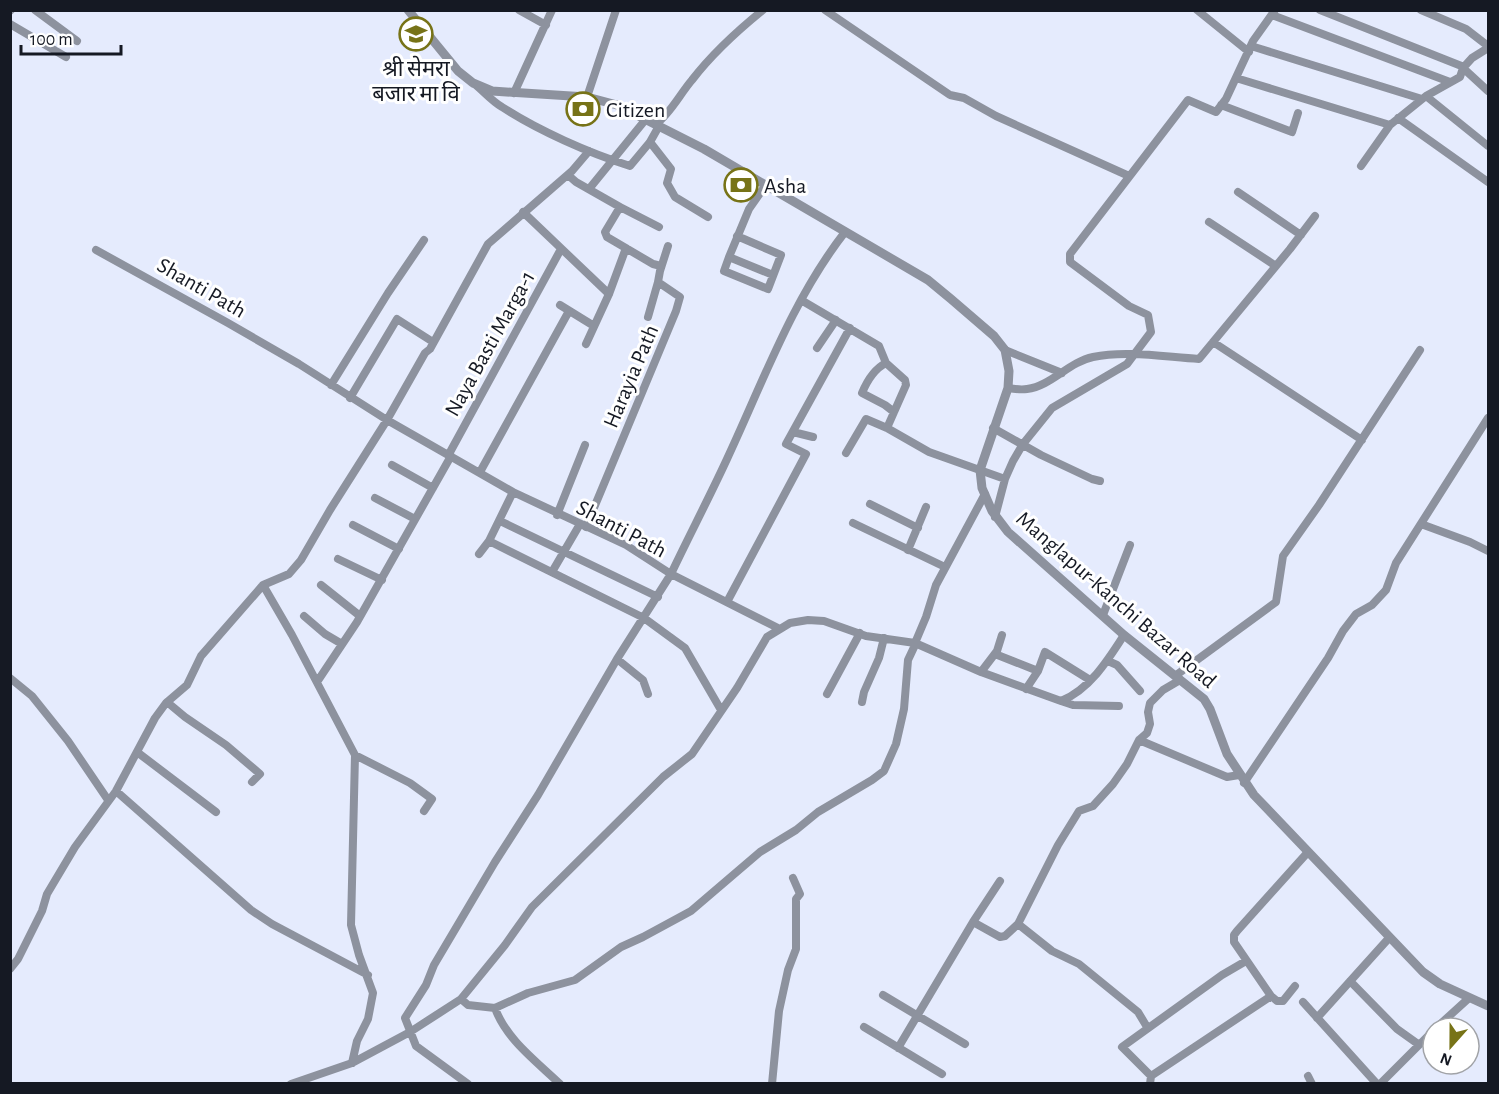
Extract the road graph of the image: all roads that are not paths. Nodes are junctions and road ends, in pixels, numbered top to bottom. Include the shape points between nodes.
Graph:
1 (35, 10) edge
2 (519, 10) edge
3 (552, 10) edge
4 (616, 10) edge
5 (763, 10) edge
6 (825, 10) edge
7 (1197, 10) edge
8 (1320, 10) edge
9 (1421, 10) edge
10 (411, 12) edge
11 (1274, 13) edge
12 (10, 24) edge
13 (546, 25) junction
14 (77, 41) dead end
15 (1488, 47) edge
16 (1250, 49) junction
17 (66, 57) dead end
18 (1464, 68) junction
19 (1236, 78) junction
20 (1450, 82) junction
21 (473, 83) junction
22 (1488, 91) edge
23 (514, 93) junction
24 (587, 97) junction
25 (1424, 97) junction
26 (1221, 105) junction
27 (1298, 113) dead end
28 (1398, 118) junction
29 (646, 119) junction
30 (658, 125) junction
31 (1390, 125) junction
32 (650, 142) junction
33 (1488, 146) edge
34 (589, 151) junction
35 (613, 160) junction
36 (1361, 166) dead end
37 (568, 175) junction
38 (1129, 176) junction
39 (1488, 182) edge
40 (765, 186) junction
41 (589, 189) junction
42 (1238, 192) dead end
43 (620, 207) junction
44 (523, 212) junction
45 (1315, 216) dead end
46 (708, 217) dead end
47 (1209, 222) dead end
48 (659, 227) dead end
49 (845, 232) junction
50 (1301, 235) junction
51 (737, 236) junction
52 (424, 240) dead end
53 (668, 246) dead end
54 (626, 248) junction
55 (561, 249) junction
56 (96, 250) dead end
57 (729, 257) junction
58 (661, 266) junction
59 (1276, 266) junction
60 (773, 275) junction
61 (658, 282) junction
62 (609, 294) junction
63 (801, 300) junction
64 (560, 305) dead end
65 (569, 311) junction
66 (648, 316) dead end
67 (836, 320) junction
68 (594, 326) junction
69 (850, 328) junction
70 (433, 342) junction
71 (1213, 342) junction
72 (586, 344) dead end
73 (818, 348) dead end
74 (1005, 350) junction
75 (1420, 350) dead end
76 (1135, 355) junction
77 (886, 363) junction
78 (1062, 373) junction
79 (331, 386) junction
80 (1008, 388) junction
81 (350, 398) junction
82 (894, 412) junction
83 (1488, 418) edge
84 (387, 420) junction
85 (887, 428) junction
86 (993, 428) junction
87 (793, 432) junction
88 (813, 437) dead end
89 (1362, 440) junction
90 (1023, 444) junction
91 (585, 445) dead end
92 (846, 453) dead end
93 (450, 455) junction
94 (392, 465) dead end
95 (980, 470) junction
96 (480, 472) junction
97 (1005, 479) junction
98 (1100, 481) dead end
99 (433, 488) junction
100 (513, 492) junction
101 (985, 494) junction
102 (375, 498) dead end
103 (870, 504) dead end
104 (926, 507) dead end
105 (557, 514) junction
106 (995, 517) junction
107 (415, 519) junction
108 (500, 521) junction
109 (853, 524) dead end
110 (1422, 524) junction
111 (353, 525) dead end
112 (583, 525) junction
113 (918, 528) junction
114 (489, 541) junction
115 (1130, 545) dead end
116 (399, 549) junction
117 (908, 550) junction
118 (564, 551) junction
119 (1488, 551) edge
120 (479, 554) dead end
121 (338, 559) dead end
122 (945, 567) junction
123 (552, 572) junction
124 (671, 574) junction
125 (382, 580) junction
126 (263, 585) junction
127 (321, 585) dead end
128 (658, 597) junction
129 (727, 602) junction
130 (304, 615) dead end
131 (1103, 615) junction
132 (360, 616) junction
133 (644, 618) junction
134 (780, 629) junction
135 (860, 633) junction
136 (1002, 635) dead end
137 (1124, 635) junction
138 (884, 638) junction
139 (916, 643) junction
140 (342, 644) junction
141 (995, 654) junction
142 (617, 659) junction
143 (1108, 661) junction
144 (1038, 671) junction
145 (981, 672) junction
146 (10, 678) edge
147 (1178, 678) junction
148 (1090, 681) junction
149 (317, 682) junction
150 (1026, 689) junction
151 (1140, 691) dead end
152 (648, 694) dead end
153 (826, 694) dead end
154 (1061, 701) junction
155 (168, 702) junction
156 (862, 702) dead end
157 (1119, 706) dead end
158 (721, 710) junction
159 (1139, 740) junction
160 (137, 752) junction
161 (355, 755) junction
162 (1242, 779) junction
163 (252, 782) dead end
164 (116, 791) junction
165 (108, 800) junction
166 (424, 811) dead end
167 (216, 812) dead end
168 (1308, 852) junction
169 (793, 878) dead end
170 (1000, 881) dead end
171 (973, 922) junction
172 (1018, 924) junction
173 (1389, 938) junction
174 (1246, 961) junction
175 (11, 968) edge
176 (368, 975) junction
177 (1350, 981) junction
178 (1295, 986) dead end
179 (883, 995) dead end
180 (1272, 996) junction
181 (1469, 998) junction
182 (461, 999) junction
183 (1303, 1002) dead end
184 (1488, 1006) edge
185 (495, 1008) junction
186 (918, 1015) junction
187 (1449, 1016) edge
188 (1317, 1018) junction
189 (864, 1027) dead end
190 (1147, 1027) junction
191 (410, 1032) junction
192 (1421, 1041) edge
193 (965, 1044) dead end
194 (1418, 1044) junction
195 (898, 1048) junction
196 (352, 1063) junction
197 (942, 1074) dead end
198 (1308, 1076) dead end
199 (1151, 1080) edge
200 (291, 1083) edge
201 (468, 1083) edge
202 (560, 1083) edge
203 (772, 1083) edge
204 (1312, 1083) edge
205 (1378, 1083) edge

1 - 14 street
2 - 13 street
3 - 13 street
4 - 24 street
5 - 30 street via 699,71
6 - 38 street via 950,95 964,98
7 - 16 street
8 - 18 street
9 - 15 street via 1466,29
10 - 21 street via 458,71
11 - 16 street
11 - 20 street
12 - 17 street
13 - 23 street
15 - 18 street
16 - 19 street
16 - 25 street
18 - 20 street via 1460,77
18 - 22 street
19 - 26 street
19 - 31 street
20 - 25 street
21 - 23 street via 492,91
21 - 34 street via 501,107
23 - 24 street
24 - 29 street
25 - 28 street
25 - 33 street
26 - 27 street via 1292,132
26 - 38 street via 1216,112 1188,100
28 - 31 street
28 - 39 street
29 - 30 street
29 - 35 street
30 - 32 street
30 - 40 street
31 - 36 street
32 - 35 street via 630,166
32 - 46 street via 671,169 667,183 675,197
34 - 35 street
34 - 37 street
35 - 41 street
37 - 41 street
37 - 44 street
38 - 76 street via 1070,254 1070,262 1129,306 1148,315 1151,332
40 - 49 street
40 - 51 street
41 - 43 street
42 - 50 street
43 - 48 street
43 - 54 street via 605,232
44 - 55 street
44 - 70 street via 488,244
45 - 50 street
47 - 59 street
49 - 63 street
49 - 74 street via 928,280
50 - 59 street
51 - 57 street
51 - 60 street via 782,255
52 - 79 street
53 - 58 street
54 - 58 street
54 - 62 street
55 - 62 street
55 - 93 street, Naya Basti Marga-1
56 - 79 street, Shanti Path via 210,312
57 - 60 street
57 - 60 street via 724,271 768,289
58 - 61 street
59 - 71 street
61 - 66 street
61 - 112 street, Harayia Path via 680,297 676,311
62 - 68 street
63 - 67 street
63 - 124 street
64 - 65 street
65 - 68 street
65 - 96 street
67 - 69 street
67 - 73 street
68 - 72 street
69 - 77 street via 879,345
69 - 87 street
70 - 81 street via 397,319
70 - 84 street
71 - 76 street via 1198,359
71 - 89 street
74 - 78 street
74 - 80 street, Manglapur-Kanchi Bazar Road via 1010,370
75 - 89 street
76 - 78 street via 1091,357
76 - 90 street via 1127,364 1052,408
77 - 82 street via 906,385
77 - 82 street via 867,381 862,393
78 - 80 street via 1026,390
79 - 81 street, Shanti Path
80 - 86 street, Manglapur-Kanchi Bazar Road
81 - 84 street, Shanti Path
82 - 85 street
83 - 110 street
84 - 93 street, Shanti Path
84 - 126 street via 301,560 289,574
85 - 92 street via 866,418
85 - 95 street via 929,452
86 - 90 street
86 - 95 street, Manglapur-Kanchi Bazar Road
87 - 88 street
87 - 129 street via 786,444 806,454
89 - 147 street via 1283,556 1276,602
90 - 97 street
90 - 98 street
91 - 105 street
93 - 96 street, Shanti Path
93 - 99 street, Naya Basti Marga-1
94 - 99 street
95 - 97 street
95 - 101 street, Manglapur-Kanchi Bazar Road
96 - 100 street, Shanti Path
97 - 106 street
99 - 107 street, Naya Basti Marga-1
100 - 105 street, Shanti Path
100 - 108 street
101 - 106 street, Manglapur-Kanchi Bazar Road
101 - 122 street
102 - 107 street
103 - 113 street
104 - 113 street
105 - 112 street, Shanti Path
106 - 131 street, Manglapur-Kanchi Bazar Road
107 - 116 street, Naya Basti Marga-1
108 - 114 street
108 - 118 street
109 - 117 street
110 - 119 street
110 - 162 street via 1396,563 1386,590 1356,614 1343,631
111 - 116 street
112 - 118 street
112 - 124 street, Shanti Path via 626,545
113 - 117 street
114 - 120 street
114 - 123 street
115 - 131 street
116 - 125 street, Naya Basti Marga-1
117 - 122 street
118 - 123 street
118 - 128 street
121 - 125 street
122 - 139 street
123 - 133 street
124 - 128 street, Shanti Path
124 - 129 street
125 - 132 street, Naya Basti Marga-1
126 - 149 street
126 - 155 street via 201,656 187,685
127 - 132 street
128 - 133 street, Shanti Path
129 - 134 street
130 - 140 street
131 - 137 street, Manglapur-Kanchi Bazar Road
132 - 140 street, Naya Basti Marga-1
133 - 142 street, Shanti Path
133 - 158 street via 686,648
134 - 135 street via 808,620
134 - 158 street via 767,637
135 - 138 street
135 - 153 street
136 - 141 street
137 - 143 street
137 - 147 street, Manglapur-Kanchi Bazar Road
138 - 139 street
138 - 156 street
139 - 145 street
139 - 185 street via 908,660 902,722 884,771 760,852 691,911 621,947 575,980 528,993
140 - 149 street, Naya Basti Marga-1
141 - 144 street
141 - 145 street
142 - 152 street via 643,680
142 - 191 street, Shanti Path via 434,965 405,1018
143 - 148 street
143 - 151 street via 1117,665
144 - 148 street via 1045,652
144 - 150 street
145 - 150 street
146 - 165 street via 32,696
147 - 159 street via 1150,703 1150,724
147 - 162 street, Manglapur-Kanchi Bazar Road via 1204,699
148 - 154 street via 1074,696
149 - 161 street
150 - 154 street
154 - 157 street
155 - 160 street
155 - 163 street via 260,774
158 - 182 street via 692,754 663,777 532,907
159 - 162 street via 1227,777
159 - 172 street via 1113,784 1093,806 1079,811
160 - 164 street
160 - 167 street
161 - 166 street via 432,799
161 - 176 street via 351,925
162 - 168 street, Manglapur-Kanchi Bazar Road
164 - 165 street
164 - 176 street via 251,910
165 - 175 street via 47,894
168 - 173 street, Manglapur-Kanchi Bazar Road
168 - 174 street via 1234,935 1233,942
169 - 203 street via 800,894 796,898 796,949 779,1011
170 - 171 street
171 - 172 street via 1000,937
171 - 186 street
172 - 190 street via 1052,951 1079,964 1138,1012
173 - 177 street
173 - 181 street, Manglapur-Kanchi Bazar Road via 1427,976
174 - 180 street
174 - 190 street
176 - 196 street via 373,993
177 - 188 street
177 - 194 street via 1397,1029
178 - 180 street via 1283,1000
179 - 186 street
180 - 199 street
181 - 184 street, Manglapur-Kanchi Bazar Road
181 - 187 street
182 - 185 street via 468,1005
182 - 191 street
183 - 188 street
185 - 202 street via 511,1037
186 - 193 street
186 - 195 street
188 - 205 street
189 - 195 street
190 - 199 street via 1122,1047
191 - 196 street
191 - 201 street via 416,1046
192 - 194 street
194 - 205 street
195 - 197 street
196 - 200 street
198 - 204 street

